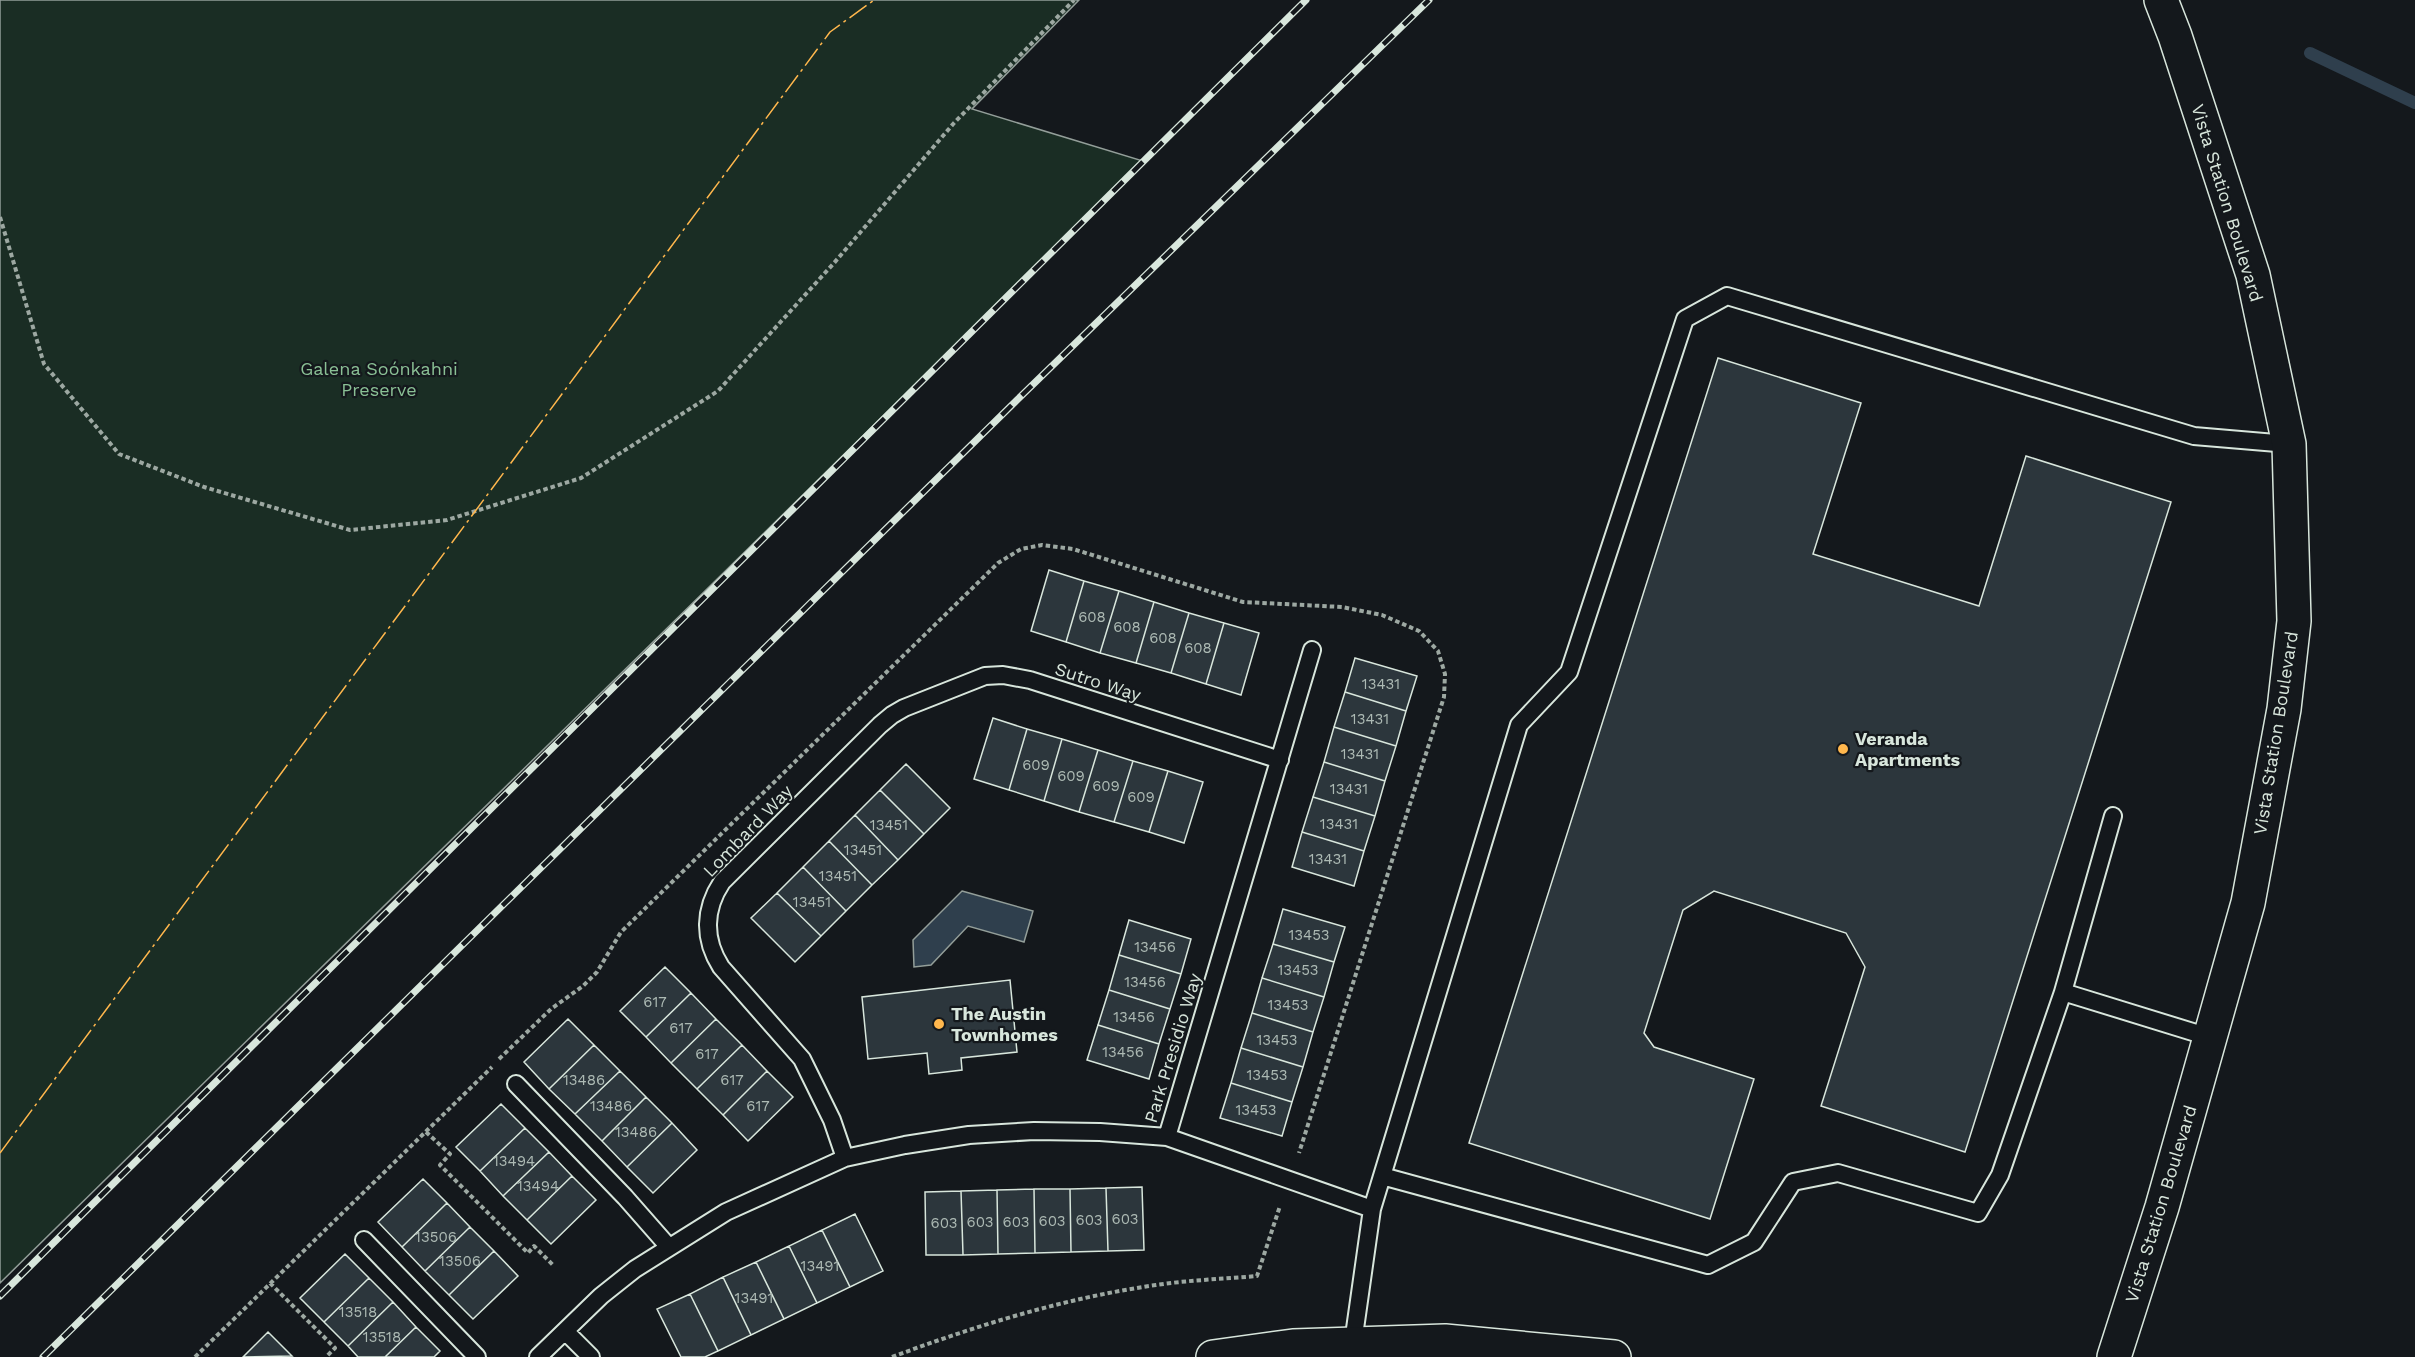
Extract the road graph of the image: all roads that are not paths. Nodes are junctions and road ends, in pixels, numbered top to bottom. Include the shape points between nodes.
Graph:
1 (2160, 0) edge
2 (2289, 444) junction
3 (1312, 650) dead end
4 (904, 708) joint
5 (1280, 760) junction
6 (2113, 816) dead end
7 (2063, 992) junction
8 (2209, 1037) junction
9 (516, 1084) dead end
10 (1167, 1137) junction
11 (845, 1158) junction
12 (1382, 1176) junction
13 (1372, 1209) junction
14 (364, 1240) dead end
15 (668, 1246) junction
16 (566, 1331) junction
17 (1352, 1351) edge
18 (477, 1357) edge
19 (539, 1357) edge
20 (591, 1357) edge
21 (1213, 1357) edge
22 (1614, 1357) edge
23 (2114, 1357) edge

1 - 2 street, Vista Station Boulevard via 2253,274
2 - 8 street, Vista Station Boulevard via 2294,621 2284,709 2248,903
2 - 12 lane via 2194,436 1726,297 1685,318 1569,672 1519,725
3 - 5 lane, Park Presidio Way
4 - 5 lane, Sutro Way via 985,676 1016,677
4 - 11 lane, Lombard Way via 880,725 722,882 709,908 712,953 801,1059 832,1120
5 - 10 lane, Park Presidio Way
6 - 7 lane
7 - 8 lane
7 - 12 lane via 2000,1175 1978,1213 1838,1173 1827,1175 1794,1182 1754,1242 1708,1265
8 - 23 street, Vista Station Boulevard via 2162,1207
9 - 15 lane
10 - 11 lane, Park Presidio Way via 1034,1131 905,1145
10 - 13 lane
11 - 15 lane, Park Presidio Way via 726,1212
12 - 13 lane
13 - 17 lane
14 - 18 lane
15 - 16 lane, Park Presidio Way via 618,1282
16 - 19 lane, Park Presidio Way
16 - 20 lane
17 - 21 street via 1293,1346
17 - 22 street via 1445,1341

